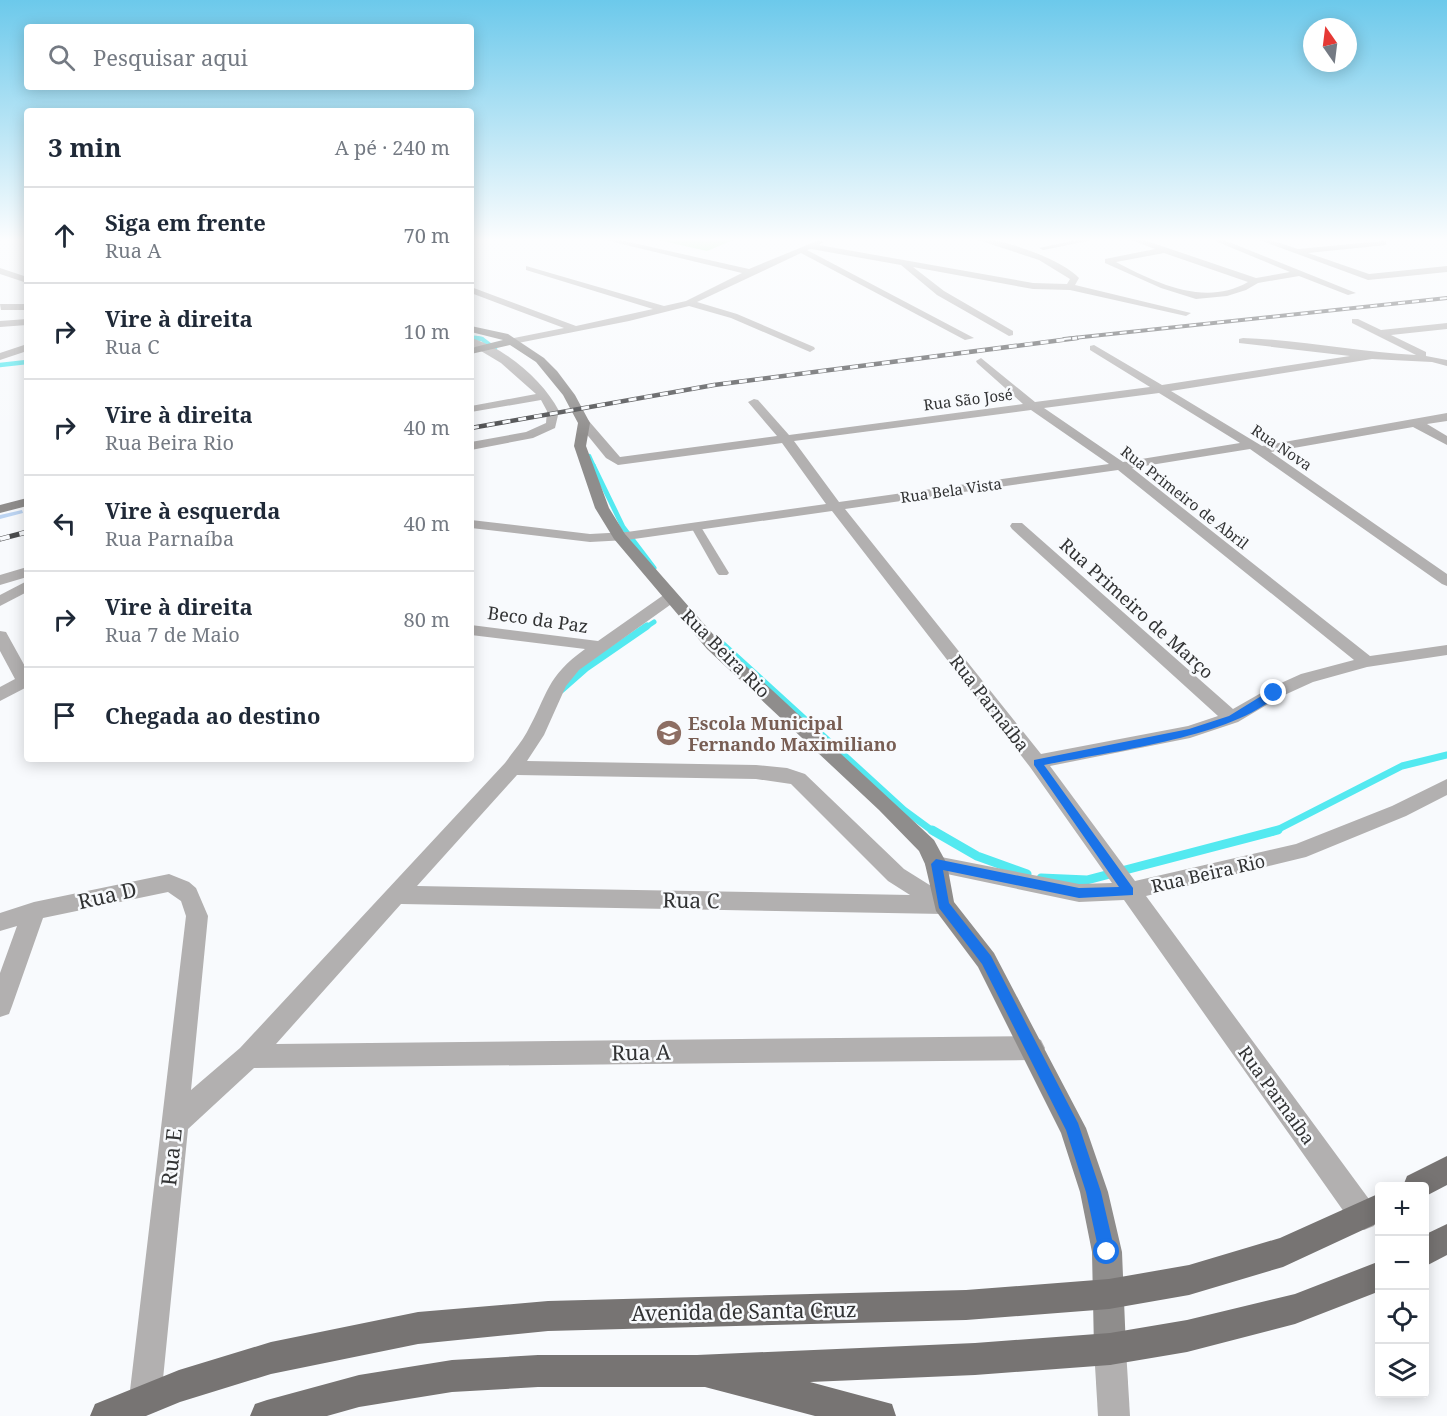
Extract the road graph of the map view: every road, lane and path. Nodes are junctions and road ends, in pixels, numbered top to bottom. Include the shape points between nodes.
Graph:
1 (509, 304) edge
2 (646, 304) edge
3 (685, 304) edge
4 (693, 304) edge
5 (908, 304) edge
6 (957, 304) edge
7 (1146, 304) edge
8 (1, 307) edge
9 (24, 307) edge
10 (665, 310) junction
11 (1186, 313) dead end
12 (1355, 321) dead end
13 (24, 322) edge
14 (0, 324) edge
15 (1447, 326) edge
16 (574, 328) junction
17 (474, 330) edge
18 (1009, 333) dead end
19 (1378, 333) junction
20 (969, 338) dead end
21 (1243, 341) dead end
22 (474, 342) edge
23 (510, 342) junction
24 (488, 347) junction
25 (24, 348) edge
26 (1094, 348) dead end
27 (810, 349) dead end
28 (474, 350) edge
29 (1372, 356) junction
30 (0, 357) edge
31 (981, 361) dead end
32 (1442, 362) edge
33 (1160, 389) junction
34 (543, 396) junction
35 (754, 402) dead end
36 (1033, 406) junction
37 (474, 408) edge
38 (1447, 417) edge
39 (584, 423) junction
40 (1416, 423) junction
41 (785, 438) junction
42 (1447, 441) edge
43 (474, 445) edge
44 (1256, 448) junction
45 (1121, 466) junction
46 (24, 503) edge
47 (835, 506) junction
48 (0, 509) edge
49 (474, 524) edge
50 (1017, 526) dead end
51 (696, 527) junction
52 (623, 536) junction
53 (24, 573) edge
54 (723, 573) dead end
55 (0, 580) edge
56 (1447, 581) edge
57 (24, 588) edge
58 (670, 597) junction
59 (0, 602) edge
60 (474, 630) edge
61 (0, 636) edge
62 (599, 646) junction
63 (1447, 650) edge
64 (1367, 662) junction
65 (24, 678) edge
66 (24, 682) edge
67 (0, 695) edge
68 (1232, 718) junction
69 (1037, 762) junction
70 (512, 768) junction
71 (1447, 786) edge
72 (936, 864) junction
73 (1125, 886) junction
74 (397, 895) junction
75 (944, 904) junction
76 (34, 911) junction
77 (197, 916) joint
78 (0, 922) edge
79 (0, 1006) edge
80 (1032, 1048) junction
81 (249, 1056) junction
82 (174, 1123) junction
83 (1447, 1170) edge
84 (1425, 1182) edge
85 (1372, 1211) edge
86 (1447, 1239) edge
87 (1429, 1250) edge
88 (1375, 1278) edge
89 (1109, 1294) junction
90 (1110, 1349) junction
91 (697, 1371) junction
92 (145, 1399) junction
93 (107, 1416) edge
94 (267, 1416) edge
95 (880, 1416) edge
96 (1114, 1416) edge

1 - 16 street
2 - 10 street
3 - 10 street
4 - 27 street via 734,316
5 - 20 street
6 - 18 street
7 - 11 street
8 - 9 street
10 - 16 street
12 - 19 street
13 - 14 street
15 - 19 street
16 - 23 street
17 - 23 street via 495,333
19 - 32 street
21 - 29 street
22 - 24 street
23 - 24 street
23 - 39 street via 553,373
24 - 28 street
24 - 34 street
25 - 30 street
26 - 33 street, Rua Nova
29 - 32 street
29 - 33 street, Rua São José
31 - 36 street, Rua Primeiro de Abril
33 - 36 street, Rua São José
33 - 44 street, Rua Nova
34 - 37 street
34 - 43 street via 553,416 548,428
35 - 41 street, Rua Parnaíba
36 - 41 street, Rua São José
36 - 45 street, Rua Primeiro de Abril
38 - 40 street, Rua Bela Vista
39 - 41 street, Rua São José via 612,459 618,461
39 - 52 street, Rua Beira Rio via 580,446 603,507
40 - 42 street
40 - 44 street, Rua Bela Vista
41 - 47 street, Rua Parnaíba
44 - 45 street, Rua Bela Vista
44 - 56 street, Rua Nova
45 - 47 street, Rua Bela Vista
45 - 64 street, Rua Primeiro de Abril
46 - 48 street
47 - 51 street, Rua Bela Vista
47 - 69 street, Rua Parnaíba
49 - 52 street via 564,536
50 - 68 street, Rua Primeiro de Março
51 - 52 street, Rua Bela Vista
51 - 54 lane
52 - 58 street, Rua Beira Rio
53 - 55 street
57 - 59 street
58 - 62 street
58 - 72 street, Rua Beira Rio via 713,645 927,846
60 - 62 street, Beco da Paz
61 - 65 street
62 - 70 street via 573,666 558,684 536,735
63 - 64 street
64 - 68 street via 1307,678
66 - 67 street
68 - 69 street via 1150,742
69 - 73 street, Rua Parnaíba
70 - 74 street
70 - 75 street via 788,775 798,779 896,875
71 - 73 street, Rua Beira Rio via 1399,811 1299,851
72 - 73 street, Rua Beira Rio via 1079,893
72 - 75 street
73 - 85 street, Rua Parnaíba
74 - 75 street, Rua C
74 - 81 street
75 - 80 street via 986,960
76 - 77 street, Rua D via 169,882 191,895
76 - 78 street, Rua D
76 - 79 street
77 - 82 street, Rua E
80 - 81 street, Rua A
80 - 89 street via 1073,1128 1094,1192 1107,1252
81 - 82 street
82 - 92 street, Rua E
83 - 84 main road
85 - 89 main road, Avenida de Santa Cruz via 1283,1252 1189,1280
86 - 87 main road
88 - 90 main road via 1295,1309 1187,1336
89 - 90 street
89 - 92 main road, Avenida de Santa Cruz via 966,1305 548,1316 418,1328 271,1358
90 - 91 main road
90 - 96 street
91 - 94 main road via 538,1371 452,1376 359,1392
91 - 95 main road
92 - 93 main road, Avenida de Santa Cruz

